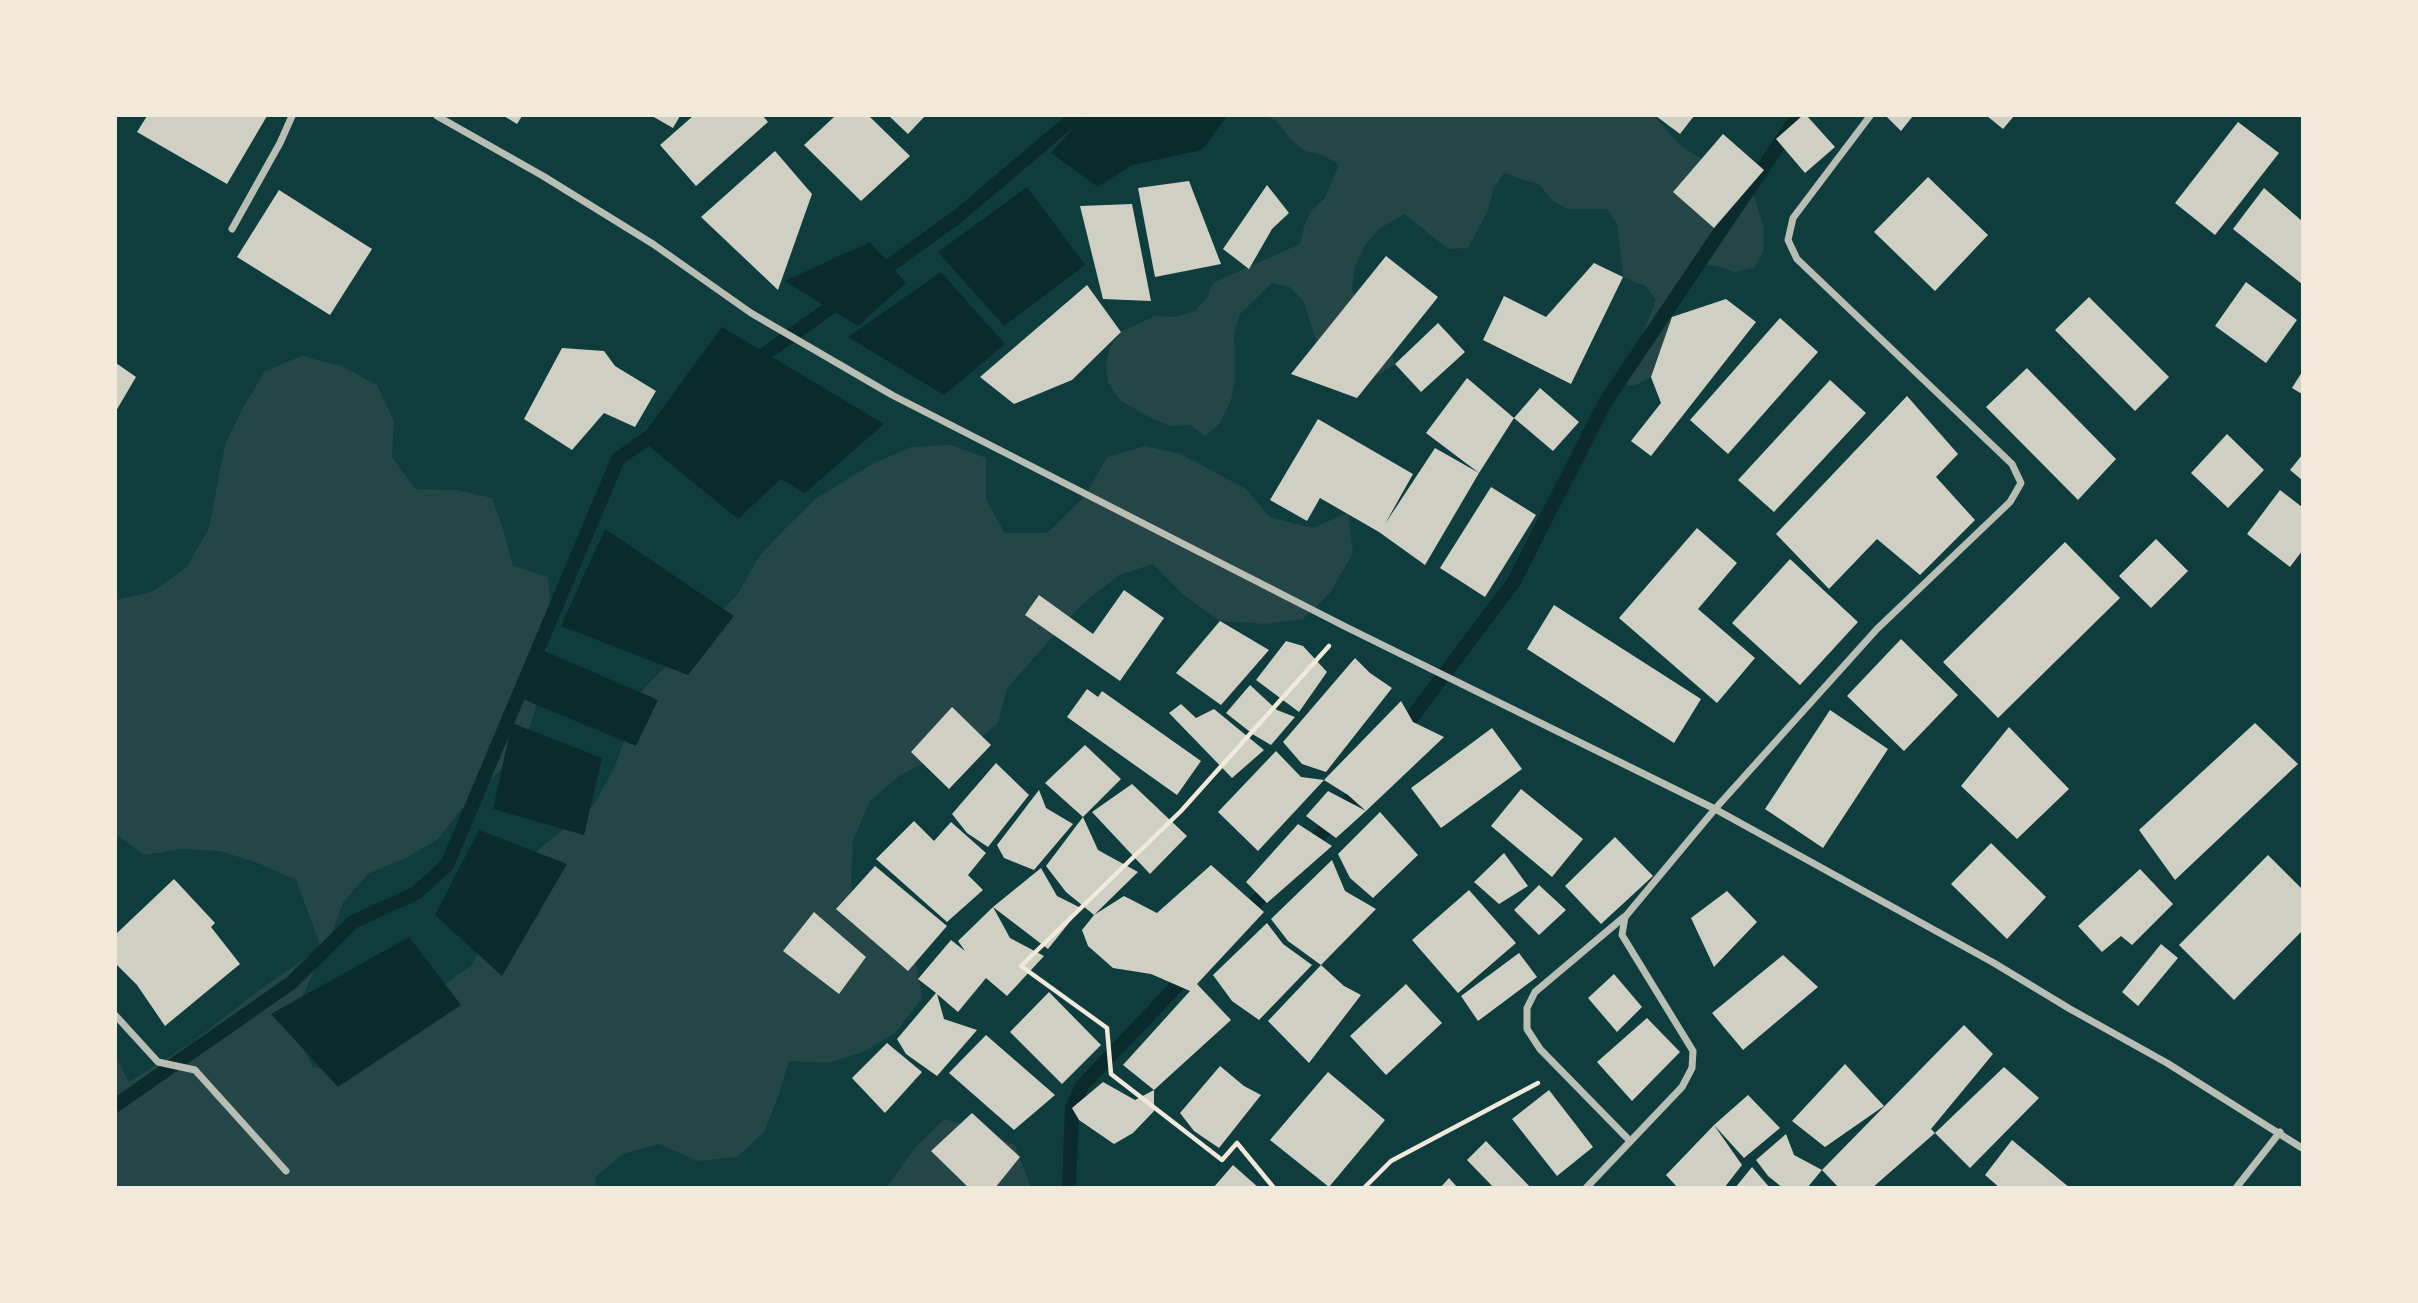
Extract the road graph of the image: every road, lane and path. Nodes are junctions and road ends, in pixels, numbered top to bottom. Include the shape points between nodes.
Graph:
1 (292, 116) edge
2 (437, 116) edge
3 (1870, 116) edge
4 (232, 229) dead end
5 (1346, 627) junction
6 (1716, 809) junction
7 (1625, 917) junction
8 (116, 1016) edge
9 (1560, 1071) junction
10 (2280, 1132) junction
11 (1630, 1141) junction
12 (2302, 1148) edge
13 (286, 1171) dead end
14 (1274, 1188) edge
15 (1364, 1188) edge
16 (1586, 1188) edge
17 (2236, 1188) edge

1 - 4 street
2 - 5 street via 543,176 642,237 751,313 892,395
3 - 6 street via 1793,218 1788,240 1797,258 2012,464 2021,483 2010,502 1877,629
5 - 6 street
5 - 14 path via 1181,811 1021,966 1107,1028 1111,1074 1222,1160 1237,1143
6 - 7 street
6 - 10 street via 1994,963
7 - 9 street via 1535,992 1527,1008 1527,1029
7 - 11 street via 1622,935 1693,1051 1692,1068 1682,1087
8 - 13 street via 158,1062 195,1070
9 - 11 street
9 - 15 path via 1391,1161
10 - 12 street
10 - 17 street
11 - 16 street

